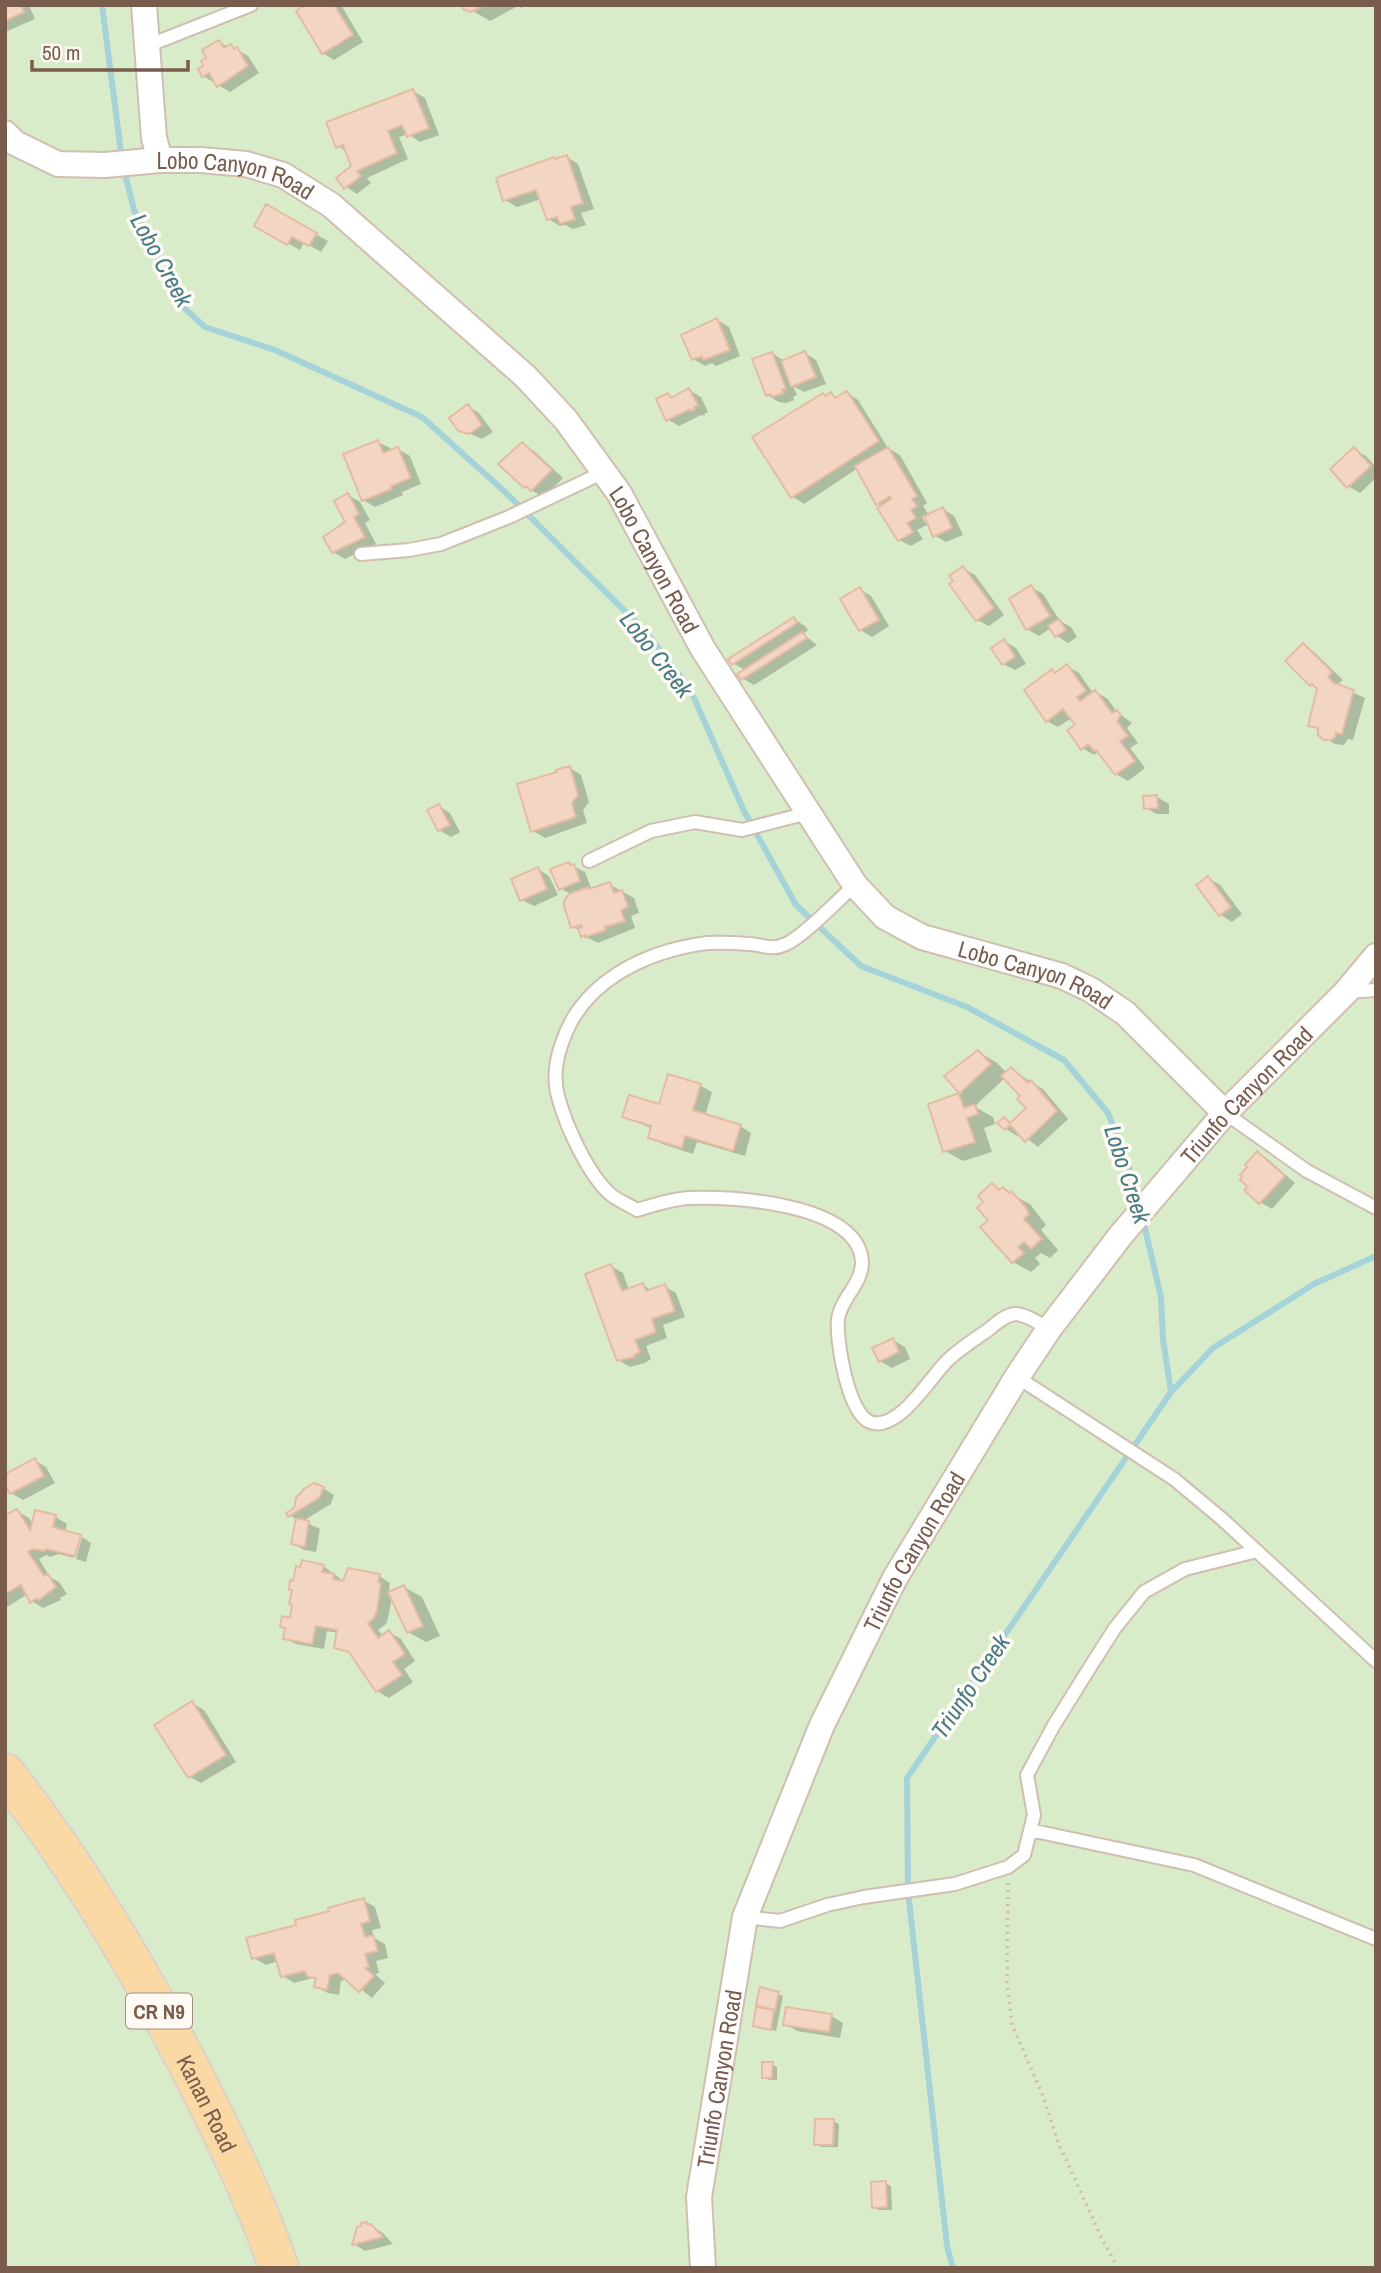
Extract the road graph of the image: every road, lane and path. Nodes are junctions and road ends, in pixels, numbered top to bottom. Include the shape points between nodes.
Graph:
1 (144, 5) edge
2 (251, 5) edge
3 (148, 46) junction
4 (5, 133) edge
5 (153, 161) junction
6 (604, 472) junction
7 (360, 554) dead end
8 (808, 813) junction
9 (589, 861) dead end
10 (855, 885) junction
11 (1376, 956) edge
12 (1376, 990) edge
13 (1346, 992) junction
14 (1225, 1113) junction
15 (1376, 1208) edge
16 (1049, 1329) junction
17 (1017, 1377) junction
18 (1257, 1551) junction
19 (1376, 1661) edge
20 (5, 1773) edge
21 (1030, 1830) junction
22 (1008, 1867) junction
23 (745, 1917) junction
24 (1376, 1939) edge
25 (279, 2268) edge
26 (703, 2268) edge
27 (1118, 2268) edge

1 - 3 street
2 - 3 lane
3 - 5 street
4 - 5 street, Lobo Canyon Road via 15,143 58,164
5 - 6 street, Lobo Canyon Road via 246,164 283,175 331,205 525,376 566,420
6 - 7 lane via 441,544
6 - 8 street, Lobo Canyon Road via 620,493 703,649
8 - 9 lane via 742,830 695,822 651,831
8 - 10 street, Lobo Canyon Road
10 - 14 street, Lobo Canyon Road via 885,917 922,937 1062,976 1091,989 1125,1013
10 - 16 lane via 788,943 771,949 708,943 661,953 624,969 588,996 568,1024 556,1061 555,1090 562,1112 583,1157 610,1194 637,1210 689,1198 766,1202 811,1213 843,1228 862,1261 842,1305 839,1338 846,1382 857,1410 868,1421 890,1421 948,1359 1003,1319 1015,1314
11 - 13 street, Triunfo Canyon Road
12 - 13 lane
13 - 14 street, Triunfo Canyon Road
14 - 15 lane via 1307,1171
14 - 16 street, Triunfo Canyon Road via 1121,1235
16 - 17 street, Triunfo Canyon Road
17 - 18 lane via 1174,1479
17 - 23 street, Triunfo Canyon Road via 895,1578 822,1725
18 - 19 lane
18 - 21 lane via 1185,1569 1144,1592 1104,1646 1027,1775 1034,1815
20 - 25 main road, Kanan Road / CR N9 via 123,1945 237,2163
21 - 22 lane via 1024,1855
21 - 24 lane via 1194,1865
22 - 23 lane via 954,1884 864,1897 780,1921
22 - 27 path via 1007,1982 1012,2025 1058,2142
23 - 26 street, Triunfo Canyon Road via 699,2197

